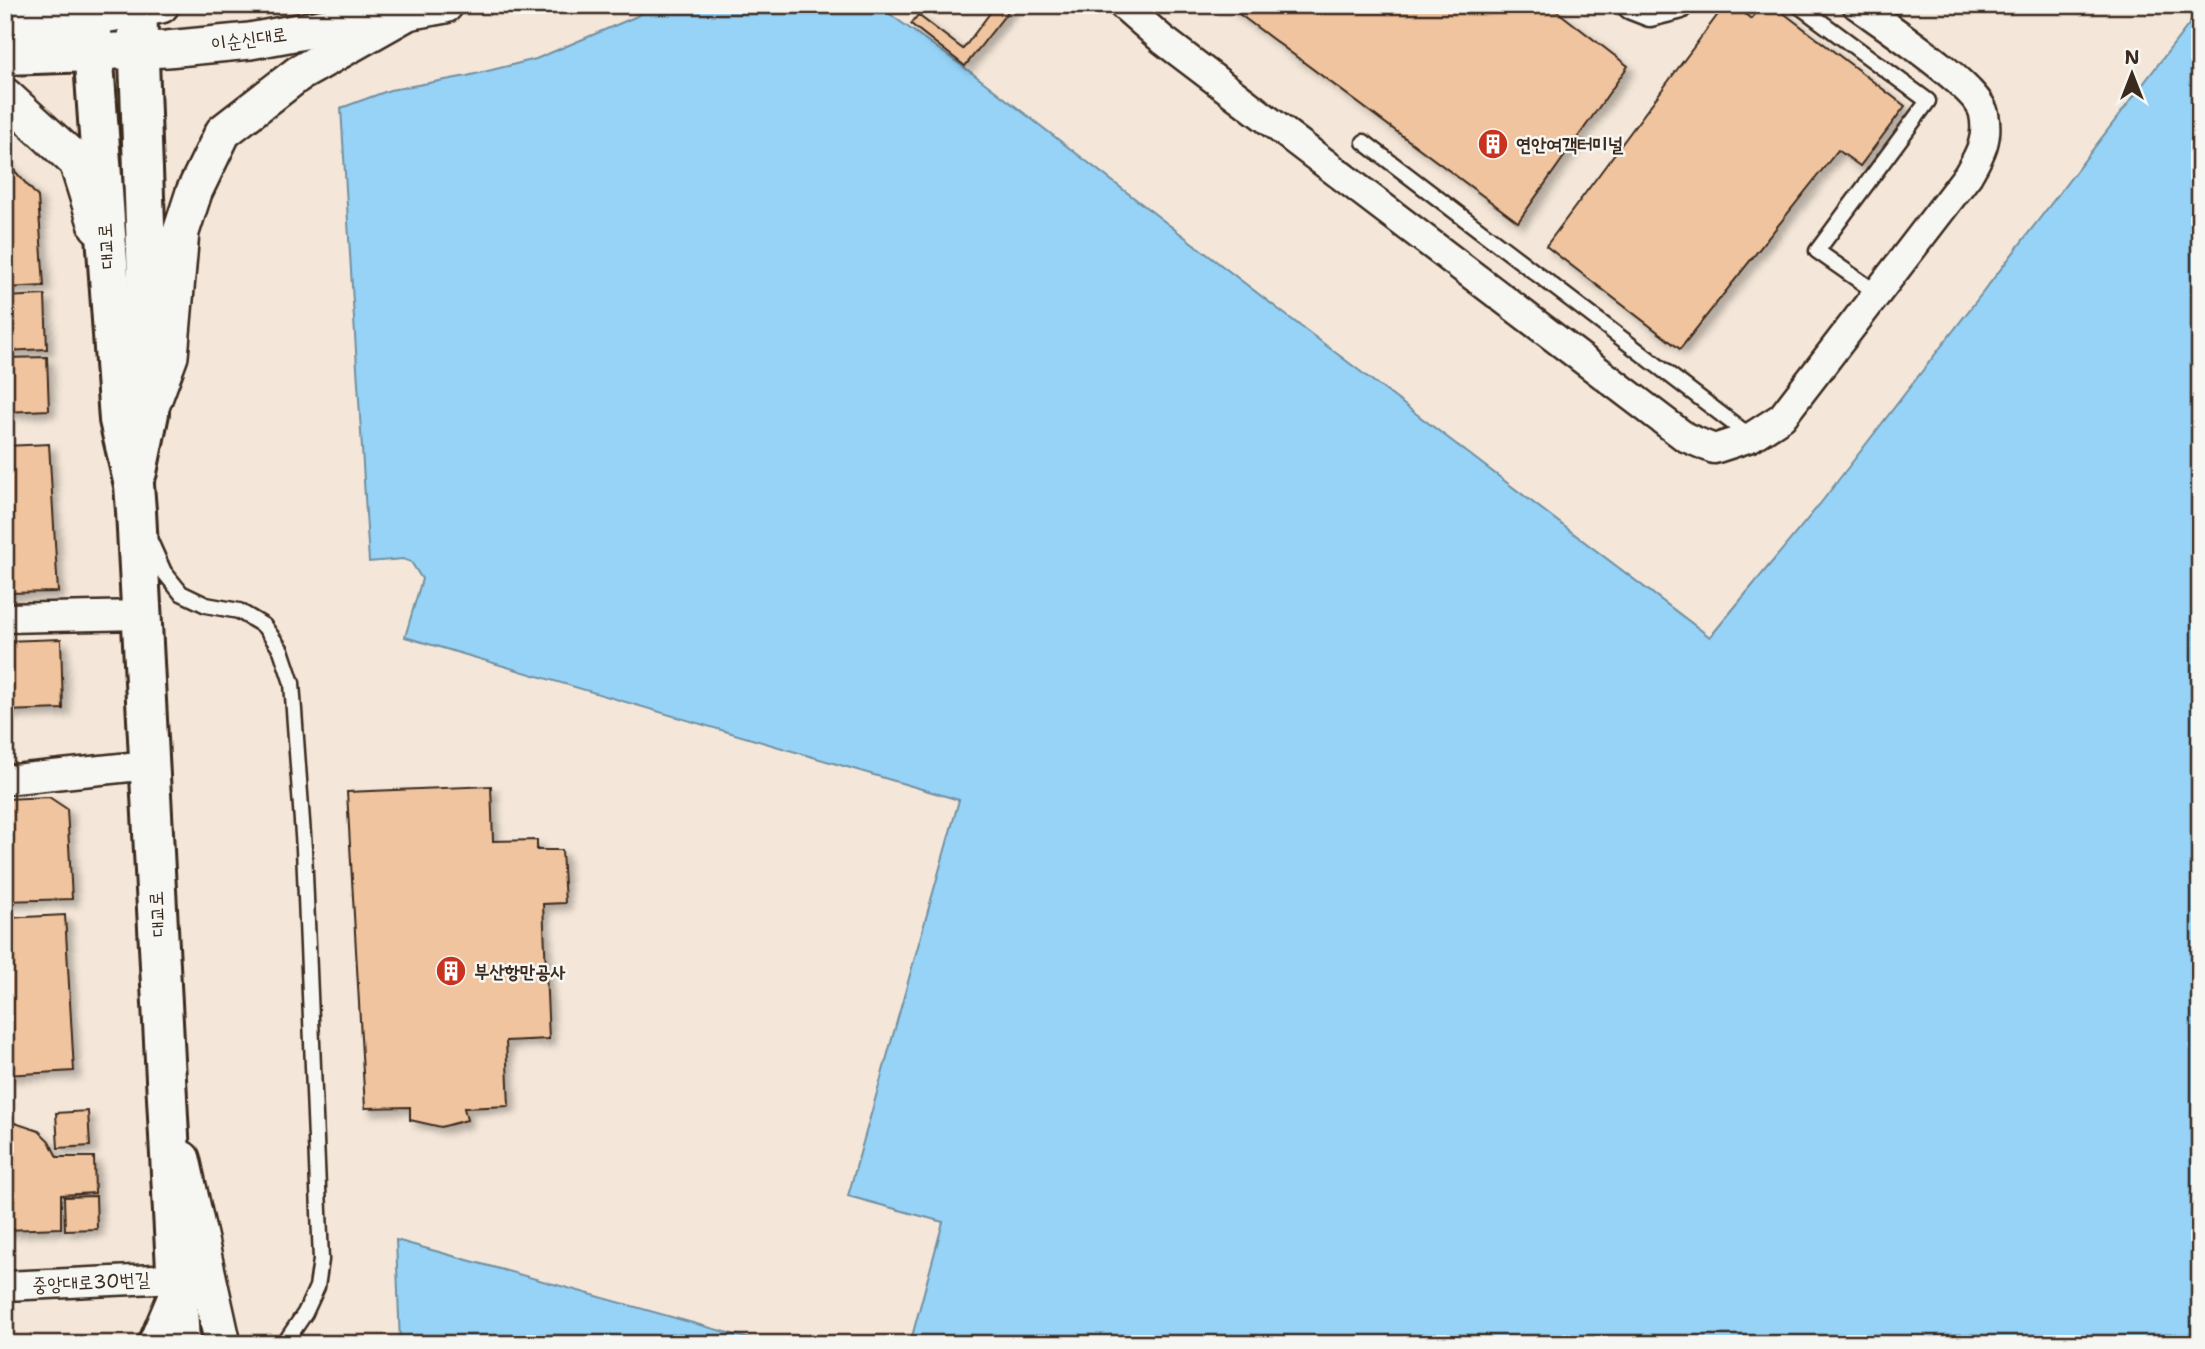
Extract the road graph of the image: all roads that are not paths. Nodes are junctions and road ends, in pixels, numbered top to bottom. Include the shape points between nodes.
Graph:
1 (445, 5) edge
2 (1123, 5) edge
3 (1632, 5) edge
4 (1678, 5) edge
5 (1798, 5) edge
6 (1857, 5) edge
7 (145, 6) edge
8 (406, 13) junction
9 (91, 25) edge
10 (5, 29) edge
11 (140, 50) junction
12 (5, 55) edge
13 (5, 96) edge
14 (1364, 142) dead end
15 (106, 260) junction
16 (1877, 293) junction
17 (149, 413) junction
18 (1751, 437) junction
19 (135, 498) junction
20 (142, 615) junction
21 (5, 618) edge
22 (149, 765) junction
23 (5, 780) edge
24 (168, 1103) junction
25 (177, 1285) junction
26 (5, 1286) edge
27 (156, 1344) edge
28 (180, 1344) edge
29 (223, 1344) edge
30 (284, 1344) edge

1 - 8 street, 이순신대로
2 - 18 street via 1685,437 1714,449
3 - 4 street via 1650,12
5 - 16 lane via 1928,101 1817,251
6 - 16 street via 1964,84 1984,111 1984,144 1968,175
7 - 9 street, 이순신대로
7 - 11 main road, 대교로
8 - 11 street, 이순신대로 via 250,41
8 - 17 street via 298,74 223,132 194,192 181,232 170,356
9 - 10 street, 이순신대로
9 - 11 street, 이순신대로
9 - 12 main road
9 - 15 main road, 대교로
11 - 17 main road, 대교로
13 - 15 street via 77,162
14 - 18 lane
15 - 19 main road, 대교로 via 119,420
16 - 18 street via 1782,417
17 - 19 main road, 대교로
19 - 20 main road, 대교로
19 - 30 lane via 164,572 181,593 206,605 239,611 264,626 281,650 292,683 304,849 321,1260 317,1287
20 - 21 street
20 - 22 main road, 대교로
22 - 23 street
22 - 24 main road, 대교로
24 - 25 main road, 대교로
24 - 29 street
25 - 26 street, 중앙대로30번길
25 - 27 street
25 - 28 main road, 대교로

